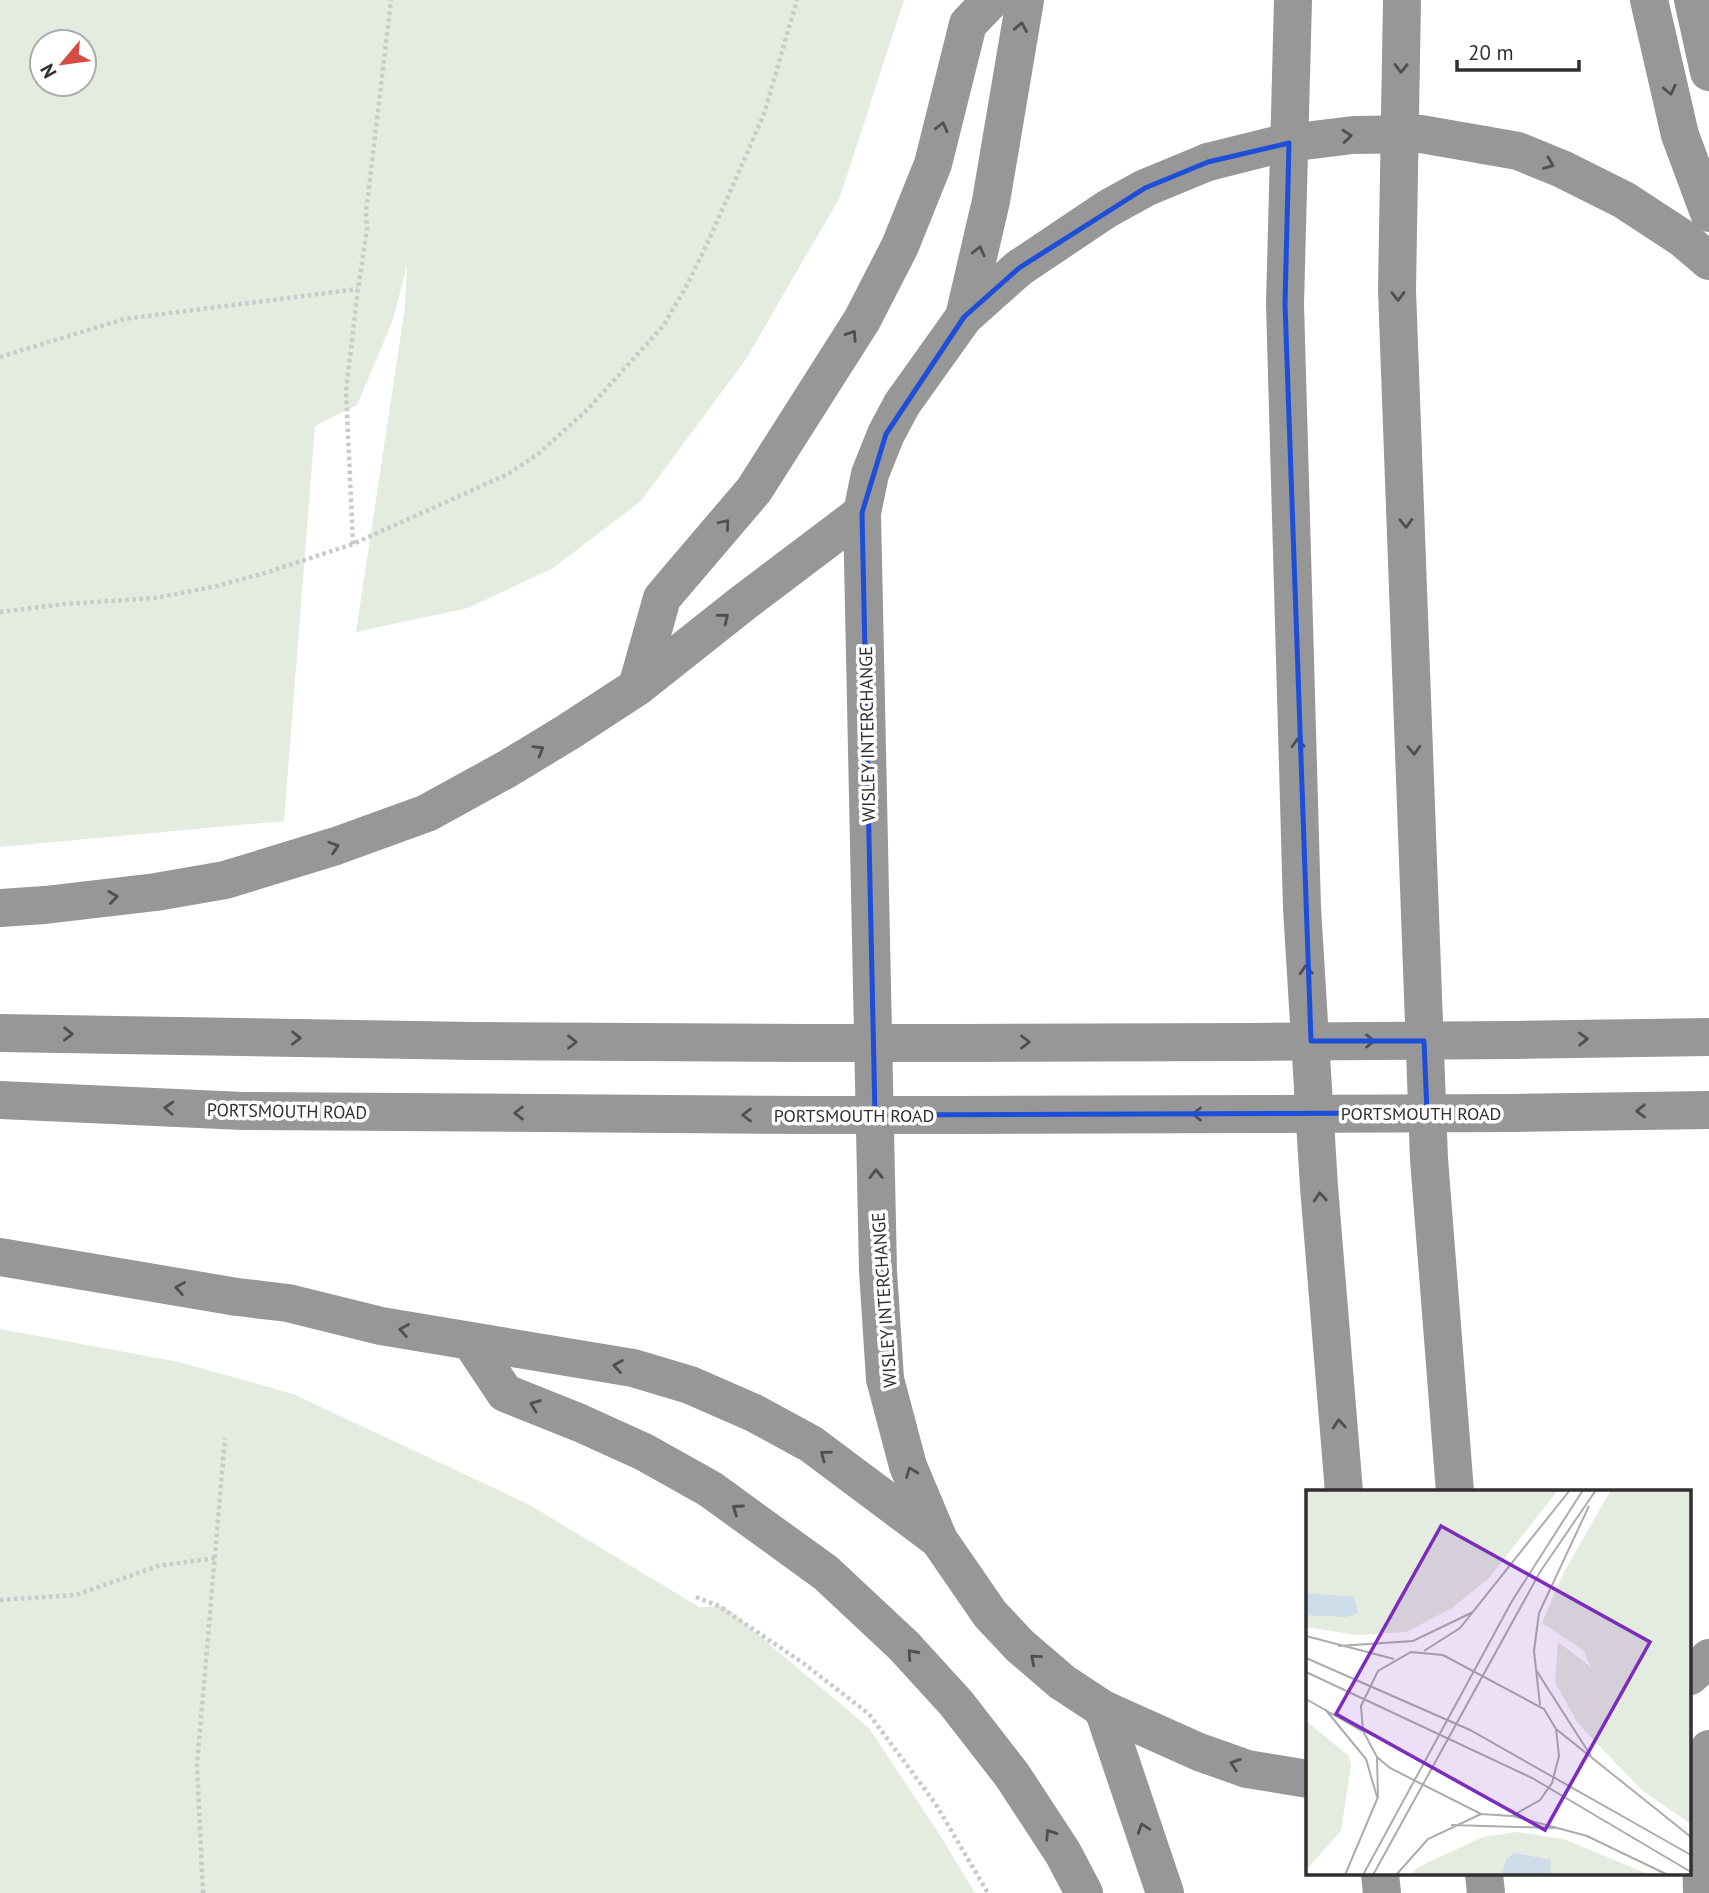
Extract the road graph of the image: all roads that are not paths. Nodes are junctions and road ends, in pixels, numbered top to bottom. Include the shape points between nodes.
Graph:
1 (991, 0) edge
2 (1025, 0) edge
3 (1293, 0) edge
4 (1402, 0) edge
5 (1649, 0) edge
6 (1693, 0) edge
7 (1709, 72) edge
8 (1709, 213) edge
9 (1709, 261) edge
10 (964, 317) junction
11 (862, 513) junction
12 (636, 687) junction
13 (0, 908) edge
14 (0, 1033) edge
15 (1709, 1037) edge
16 (0, 1100) edge
17 (1709, 1110) edge
18 (0, 1257) edge
19 (471, 1342) junction
20 (1345, 1490) edge
21 (1455, 1490) edge
22 (939, 1539) junction
23 (1709, 1658) edge
24 (1692, 1674) edge
25 (1103, 1709) junction
26 (1709, 1749) edge
27 (1305, 1779) edge
28 (1084, 1893) edge
29 (1165, 1893) edge
30 (1702, 1893) edge

12 -> 1 highway via 662,598 754,490 873,299 933,164 968,24
10 -> 2 highway via 990,201
20 -> 3 highway via 1303,908 1285,304
4 -> 21 highway via 1397,289 1429,1158
5 -> 8 highway via 1680,135
6 - 7 highway
10 -> 9 highway, WISLEY INTERCHANGE, bridge via 1019,268 1145,188 1208,162 1280,144 1353,135 1421,134 1518,151 1624,200
10 - 11 highway, WISLEY INTERCHANGE via 886,434 870,474
12 -> 11 highway
22 -> 11 highway, WISLEY INTERCHANGE via 908,1466 886,1379 878,1271
13 -> 12 highway via 225,880 337,846 427,813 517,763
14 -> 15 highway, bridge via 807,1043
17 -> 16 highway, PORTSMOUTH ROAD, bridge via 815,1115 243,1111
19 -> 18 highway via 288,1303
22 -> 19 highway via 811,1444 690,1385 633,1368
28 -> 19 highway via 1012,1775 956,1703 904,1646 826,1573 710,1489 644,1452 505,1394
25 -> 22 highway, WISLEY INTERCHANGE via 1062,1682 990,1615
23 - 24 highway
27 -> 25 highway, WISLEY INTERCHANGE via 1247,1769
29 -> 25 highway
26 - 30 highway via 1700,1787

